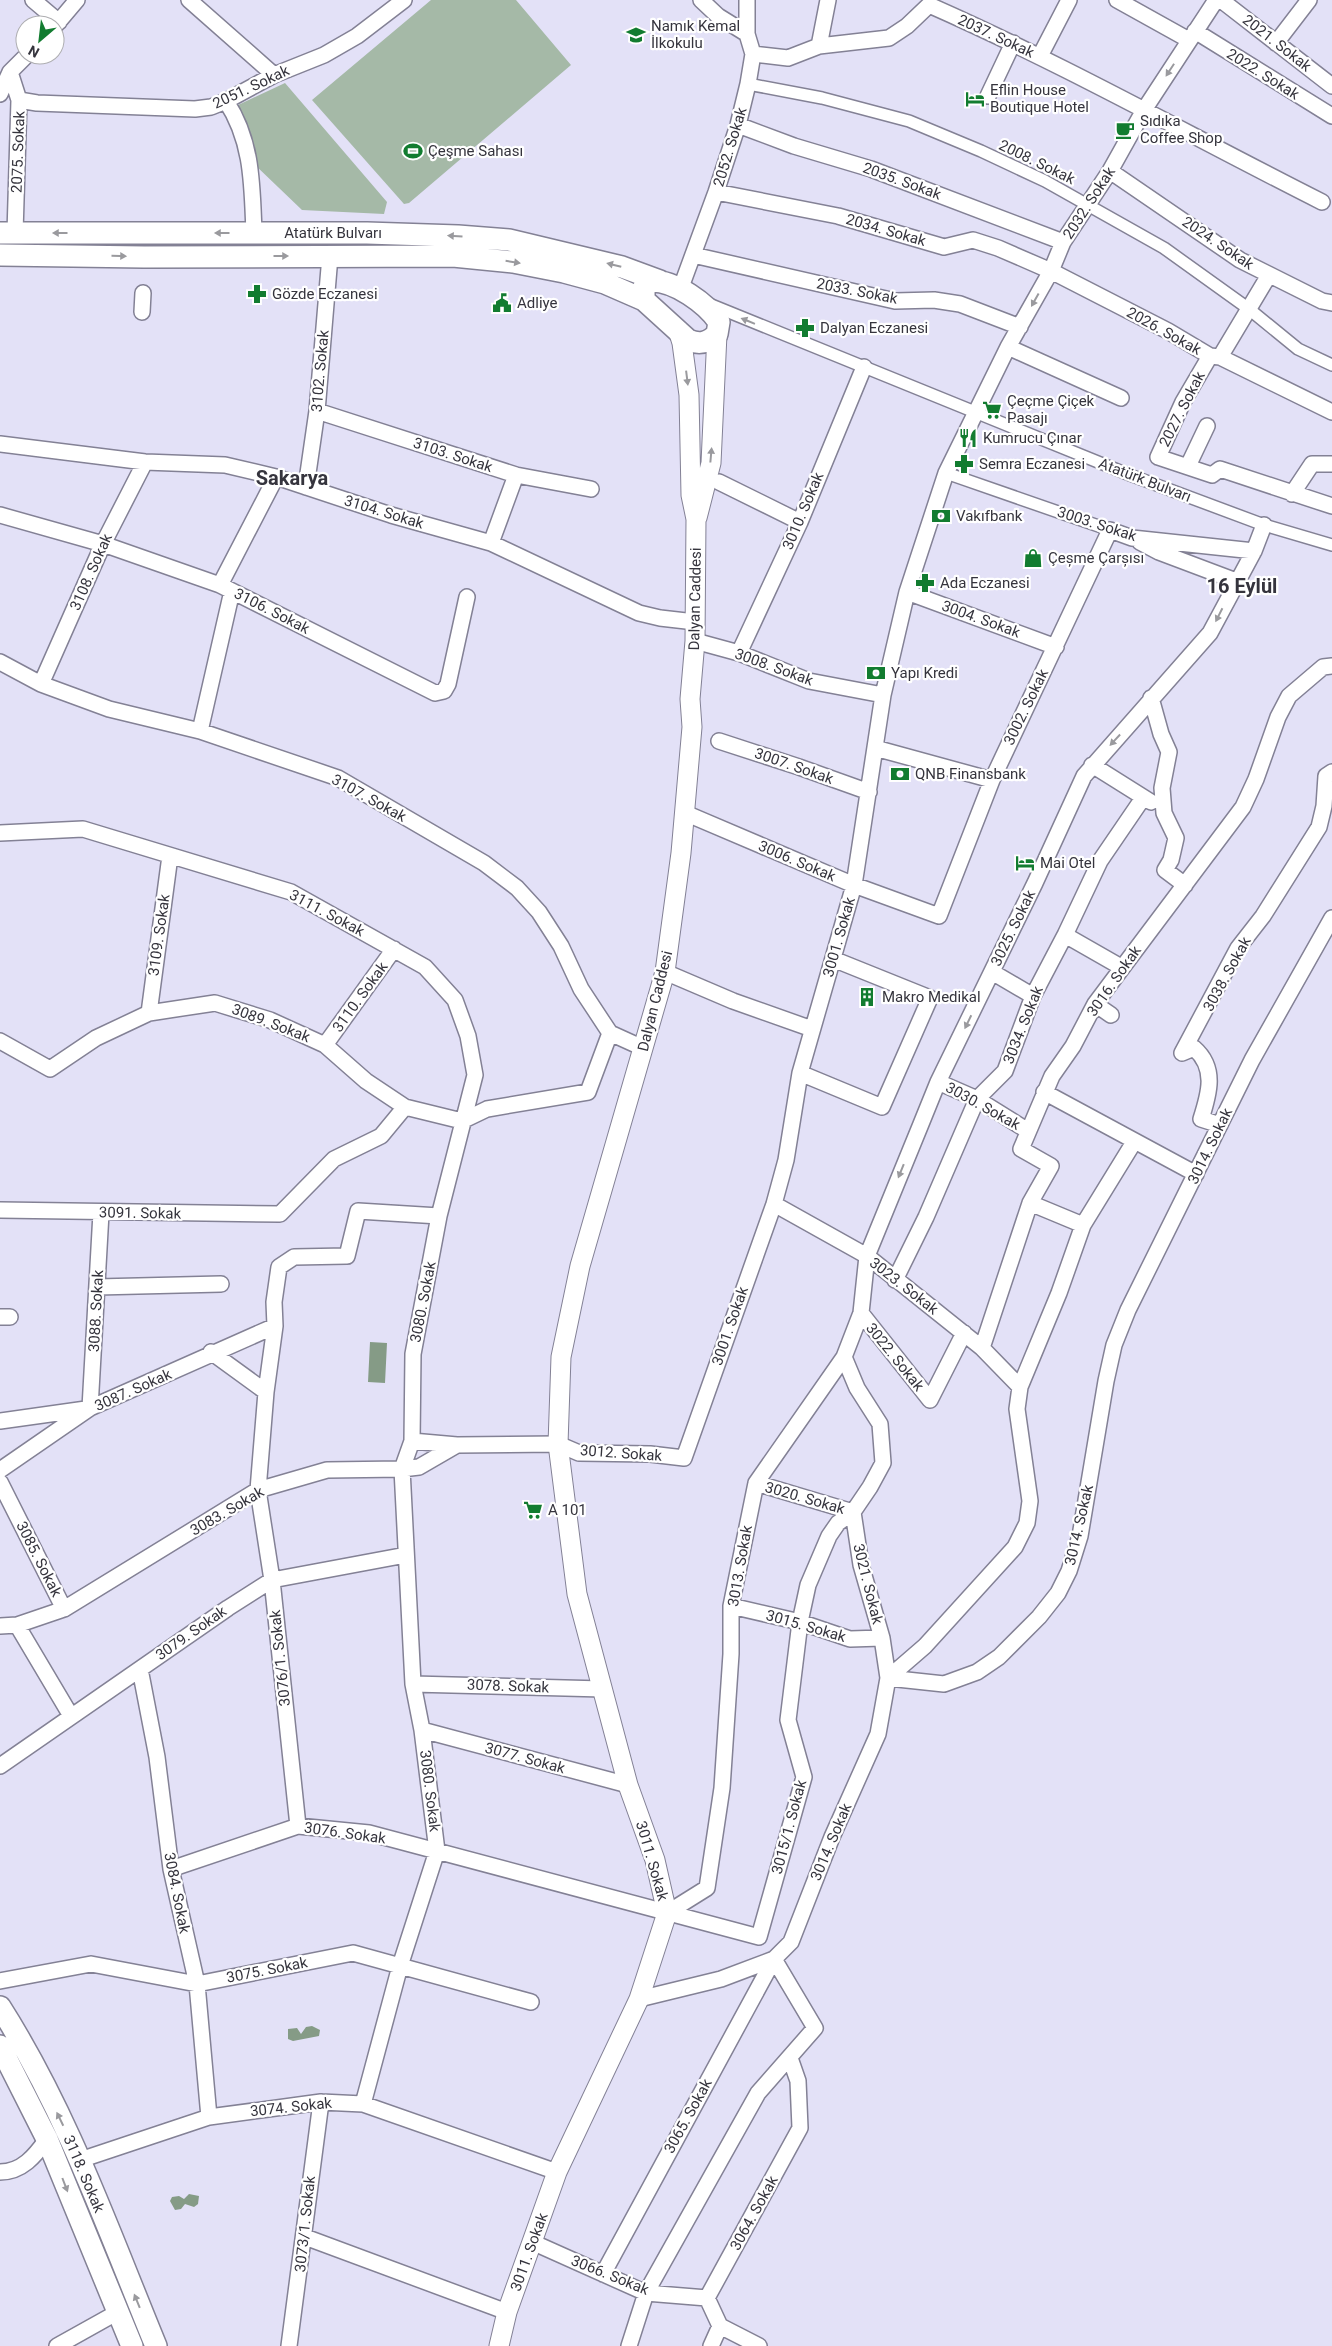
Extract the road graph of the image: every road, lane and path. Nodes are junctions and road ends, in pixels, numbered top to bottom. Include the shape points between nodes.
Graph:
1 (33, 0) edge
2 (77, 0) edge
3 (189, 0) edge
4 (404, 0) edge
5 (701, 0) edge
6 (747, 0) edge
7 (828, 0) edge
8 (1069, 0) edge
9 (1216, 0) edge
10 (1221, 0) edge
11 (1310, 0) edge
12 (1124, 1) edge
13 (924, 3) edge
14 (48, 15) edge
15 (64, 15) edge
16 (747, 34) junction
17 (1192, 36) junction
18 (1012, 43) junction
19 (1276, 43) junction
20 (819, 46) junction
21 (752, 54) junction
22 (1040, 56) junction
23 (5, 70) edge
24 (274, 75) junction
25 (748, 84) junction
26 (1332, 86) edge
27 (0, 94) edge
28 (988, 96) dead end
29 (19, 100) junction
30 (226, 101) junction
31 (1144, 110) junction
32 (1332, 116) edge
33 (738, 124) junction
34 (1110, 171) junction
35 (716, 192) junction
36 (1322, 202) dead end
37 (1088, 204) junction
38 (8, 233) edge
39 (254, 233) junction
40 (1063, 242) junction
41 (0, 255) edge
42 (693, 255) junction
43 (330, 256) junction
44 (1051, 271) junction
45 (1269, 275) junction
46 (660, 281) junction
47 (143, 293) dead end
48 (686, 294) junction
49 (644, 300) junction
50 (1332, 303) edge
51 (1249, 309) junction
52 (142, 312) dead end
53 (1020, 327) junction
54 (678, 330) junction
55 (717, 334) junction
56 (1008, 347) junction
57 (1215, 356) junction
58 (1332, 365) edge
59 (864, 367) junction
60 (1121, 398) dead end
61 (317, 411) junction
62 (1332, 412) edge
63 (976, 414) junction
64 (1207, 426) dead end
65 (0, 444) edge
66 (145, 462) junction
67 (1332, 464) edge
68 (1188, 466) junction
69 (946, 473) junction
70 (516, 475) junction
71 (276, 478) junction
72 (719, 482) dead end
73 (306, 487) junction
74 (591, 489) dead end
75 (1292, 494) junction
76 (1332, 506) edge
77 (0, 515) edge
78 (696, 519) junction
79 (800, 522) junction
80 (1264, 525) junction
81 (1110, 530) junction
82 (1132, 538) junction
83 (492, 543) junction
84 (103, 544) junction
85 (1332, 545) edge
86 (1254, 551) junction
87 (1236, 581) junction
88 (226, 588) junction
89 (907, 592) junction
90 (467, 597) dead end
91 (695, 622) junction
92 (695, 641) junction
93 (1056, 647) junction
94 (739, 653) junction
95 (0, 662) edge
96 (1332, 666) edge
97 (41, 684) junction
98 (883, 695) junction
99 (1151, 698) junction
100 (200, 731) junction
101 (719, 741) dead end
102 (875, 748) junction
103 (1092, 765) junction
104 (1332, 772) edge
105 (992, 780) junction
106 (868, 792) junction
107 (1143, 798) junction
108 (1164, 807) junction
109 (685, 813) junction
110 (0, 833) edge
111 (170, 856) junction
112 (854, 885) junction
113 (1184, 885) junction
114 (939, 916) joint
115 (1332, 918) edge
116 (1065, 935) junction
117 (394, 949) junction
118 (833, 959) junction
119 (1121, 967) junction
120 (665, 972) junction
121 (992, 972) junction
122 (1033, 996) junction
123 (1095, 1004) junction
124 (149, 1013) junction
125 (1111, 1015) dead end
126 (812, 1029) junction
127 (610, 1033) junction
128 (1, 1043) edge
129 (325, 1045) junction
130 (644, 1048) junction
131 (800, 1073) junction
132 (938, 1082) junction
133 (1044, 1092) junction
134 (977, 1099) junction
135 (405, 1107) junction
136 (462, 1121) junction
137 (1220, 1125) junction
138 (1028, 1131) junction
139 (1134, 1142) junction
140 (1196, 1174) junction
141 (1030, 1203) junction
142 (774, 1204) junction
143 (0, 1210) edge
144 (100, 1213) junction
145 (439, 1216) junction
146 (1083, 1225) junction
147 (866, 1256) junction
148 (895, 1280) junction
149 (221, 1284) dead end
150 (97, 1287) junction
151 (861, 1313) junction
152 (275, 1326) junction
153 (964, 1333) junction
154 (982, 1348) junction
155 (211, 1352) junction
156 (844, 1357) junction
157 (1020, 1388) junction
158 (266, 1392) junction
159 (90, 1408) junction
160 (0, 1421) edge
161 (412, 1441) junction
162 (558, 1444) junction
163 (457, 1445) junction
164 (684, 1458) joint
165 (402, 1469) junction
166 (0, 1470) edge
167 (0, 1482) edge
168 (756, 1483) junction
169 (258, 1490) junction
170 (853, 1512) junction
171 (406, 1555) junction
172 (272, 1580) junction
173 (732, 1606) junction
174 (64, 1609) junction
175 (800, 1622) junction
176 (17, 1625) junction
177 (0, 1626) edge
178 (882, 1638) junction
179 (140, 1669) junction
180 (888, 1678) junction
181 (413, 1684) junction
182 (603, 1689) junction
183 (71, 1716) junction
184 (422, 1730) junction
185 (0, 1766) edge
186 (628, 1785) junction
187 (298, 1826) junction
188 (437, 1850) junction
189 (171, 1869) junction
190 (667, 1913) junction
191 (774, 1959) junction
192 (400, 1966) junction
193 (0, 1981) edge
194 (197, 1984) junction
195 (639, 1999) junction
196 (531, 2002) dead end
197 (0, 2007) edge
198 (0, 2046) edge
199 (790, 2058) junction
200 (321, 2102) junction
201 (363, 2104) junction
202 (209, 2117) junction
203 (47, 2139) junction
204 (80, 2160) junction
205 (0, 2172) edge
206 (557, 2172) junction
207 (305, 2237) junction
208 (532, 2242) junction
209 (603, 2274) junction
210 (646, 2293) junction
211 (707, 2298) junction
212 (118, 2312) junction
213 (507, 2312) junction
214 (720, 2326) junction
215 (57, 2346) edge
216 (132, 2346) edge
217 (156, 2346) edge
218 (289, 2346) edge
219 (499, 2346) edge
220 (629, 2346) edge
221 (711, 2346) edge
222 (759, 2346) edge

1 - 14 street
2 - 15 street
3 - 24 street
4 - 24 street, 2051. Sokak via 357,36 324,55
5 - 16 street via 718,16
6 - 16 street, 2052. Sokak
7 - 20 street
8 - 22 street
9 - 17 street, 2032. Sokak
10 - 19 street, 2021. Sokak
11 - 19 street
12 - 17 street, 2022. Sokak
13 - 18 street, 2037. Sokak
13 - 20 street, 2037. Sokak via 907,26 889,38
16 - 21 street, 2052. Sokak
17 -> 31 street, 2032. Sokak
17 - 32 street, 2022. Sokak
18 - 22 street, 2037. Sokak
18 - 28 street
19 - 26 street, 2021. Sokak
20 - 21 street, 2037. Sokak via 788,58
21 - 25 street, 2052. Sokak
22 - 31 street, 2037. Sokak
23 - 27 street
23 - 29 street, 2075. Sokak
24 - 30 street, 2051. Sokak
25 - 33 street, 2052. Sokak
25 - 37 street, 2008. Sokak via 822,98 909,121 981,151
29 - 30 street, 2051. Sokak via 195,109
29 - 38 street, 2075. Sokak
30 - 39 street via 248,149
31 - 34 street, 2032. Sokak
31 - 36 street, 2037. Sokak
33 - 35 street, 2052. Sokak
33 - 40 street, 2035. Sokak via 794,146 872,169
34 - 37 street, 2032. Sokak
34 - 45 street, 2024. Sokak via 1240,260
35 - 42 street, 2052. Sokak
35 - 44 street, 2034. Sokak via 838,216 944,247 973,240
37 - 40 street, 2032. Sokak
37 - 51 street, 2008. Sokak via 1164,248
39 -> 38 main road, Atatürk Bulvarı
46 -> 39 main road, Atatürk Bulvarı via 622,267 509,240 368,233
40 - 44 street, 2032. Sokak
41 -> 43 main road, Atatürk Bulvarı
42 - 48 street, 2052. Sokak
42 - 53 street, 2033. Sokak via 895,301 934,300 960,304
43 -> 49 main road, Atatürk Bulvarı via 453,256 514,262 605,282
43 - 61 street, 3102. Sokak
44 -> 53 street, 2032. Sokak
44 - 57 street, 2026. Sokak
45 - 50 street, 2024. Sokak
45 - 51 street
46 - 48 main road, Atatürk Bulvarı
46 - 49 main road via 647,284 643,290
47 - 52 street
48 - 55 main road, Atatürk Bulvarı via 715,316 719,322
59 -> 48 street, Atatürk Bulvarı
49 - 54 main road, Atatürk Bulvarı
51 - 57 street
51 - 58 street, 2008. Sokak via 1298,349
53 - 56 street, 2032. Sokak
54 - 55 main road, Atatürk Bulvarı via 695,343 705,342
54 -> 78 street via 689,395 691,495
78 -> 55 street via 710,463
56 - 60 street
56 - 63 street, 2032. Sokak
57 - 62 street, 2026. Sokak
57 - 68 street, 2027. Sokak via 1184,402 1158,457
59 - 63 street, Atatürk Bulvarı
59 - 79 street, 3010. Sokak
61 - 70 street, 3103. Sokak
61 - 73 street, 3102. Sokak
63 - 69 street, 3001. Sokak
63 - 80 street, Atatürk Bulvarı
64 - 68 street
65 - 66 street, 3104. Sokak
66 - 71 street, 3104. Sokak via 224,465
66 - 84 street, 3108. Sokak
67 - 75 street via 1312,464
68 - 75 street, 2027. Sokak via 1212,476 1220,469
69 - 81 street, 3003. Sokak
69 - 89 street, 3001. Sokak
70 - 74 street, 3103. Sokak
70 - 83 street
71 - 73 street, 3104. Sokak
71 - 88 street
72 - 79 street
73 - 83 street, 3104. Sokak
75 - 76 street, 2027. Sokak
77 - 84 street, 3106. Sokak
78 - 91 street, Dalyan Caddesi
79 - 94 street, 3010. Sokak
80 - 85 street, Atatürk Bulvarı
80 - 86 street, 3025. Sokak
81 - 82 street, 3003. Sokak
81 - 93 street, 3002. Sokak
82 - 86 street, 3003. Sokak
82 - 87 street
83 - 91 street, 3104. Sokak via 639,613
84 - 88 street, 3106. Sokak
84 - 97 street, 3108. Sokak
86 - 87 street, 3025. Sokak
87 -> 99 street, 3025. Sokak via 1210,633
88 - 90 street, 3106. Sokak via 435,693 440,693 448,684
88 - 100 street
89 - 93 street, 3004. Sokak
89 - 98 street, 3001. Sokak
91 - 92 street, Dalyan Caddesi
92 - 94 street, 3008. Sokak
92 - 109 street, Dalyan Caddesi
93 - 105 street, 3002. Sokak
94 - 98 street, 3008. Sokak via 809,681
95 - 97 street, 3107. Sokak
96 - 113 street, 3016. Sokak via 1324,667 1289,696 1243,807
97 - 100 street, 3107. Sokak via 109,709
98 - 102 street, 3001. Sokak
99 -> 103 street, 3025. Sokak
99 - 108 street via 1169,752 1162,788
100 - 127 street, 3107. Sokak via 338,778 484,863 517,888 539,912 561,946 581,989
101 - 106 street, 3007. Sokak
102 - 105 street
102 - 106 street, 3001. Sokak
103 - 107 street
103 - 121 street, 3025. Sokak
104 - 137 street, 3038. Sokak via 1326,776 1319,827 1263,916 1238,948 1182,1053 1194,1048 1202,1055 1211,1082 1200,1119
105 - 114 street, 3002. Sokak
106 - 112 street, 3001. Sokak
107 - 108 street
107 - 116 street, 3034. Sokak via 1100,860
108 - 113 street via 1176,838 1165,870
109 - 112 street, 3006. Sokak
109 - 120 street, Dalyan Caddesi
110 - 111 street, 3111. Sokak via 83,829
111 - 117 street, 3111. Sokak via 291,892
111 - 124 street, 3109. Sokak
112 - 114 street, 3006. Sokak
112 - 118 street, 3001. Sokak
113 - 119 street, 3016. Sokak
115 - 137 street, 3014. Sokak via 1252,1060
116 - 119 street
116 - 122 street, 3034. Sokak
117 - 129 street, 3110. Sokak
117 - 136 street, 3111. Sokak via 425,967 455,1000 468,1036 475,1076
118 - 126 street, 3001. Sokak
118 - 131 street via 930,998 882,1107
119 - 123 street, 3016. Sokak
120 - 126 street
120 - 130 street, Dalyan Caddesi
121 - 122 street
121 -> 132 street, 3025. Sokak
122 - 134 street, 3034. Sokak via 1005,1071
123 - 125 street
123 - 133 street, 3016. Sokak
124 - 128 street, 3089. Sokak via 96,1038 50,1069
124 - 129 street, 3089. Sokak via 215,1003 270,1020
126 - 131 street, 3001. Sokak
127 - 130 street
127 - 136 street via 588,1092 487,1109
129 - 135 street, 3089. Sokak via 366,1082
130 - 162 street, Dalyan Caddesi via 580,1266 561,1357
131 - 142 street, 3001. Sokak via 786,1160
132 - 134 street, 3030. Sokak
132 -> 147 street, 3025. Sokak
133 - 138 street, 3016. Sokak
133 - 139 street
134 - 138 street, 3030. Sokak
134 - 148 street, 3034. Sokak
135 - 136 street, 3089. Sokak
135 - 144 street, 3091. Sokak via 382,1136 334,1159 280,1214
136 - 145 street, 3080. Sokak
137 - 140 street, 3014. Sokak
138 - 141 street, 3016. Sokak via 1022,1149 1051,1166
139 - 140 street
139 - 146 street
140 - 180 street, 3014. Sokak via 1128,1310 1114,1345 1080,1536 1058,1593 999,1657 977,1672 944,1684
141 - 146 street
141 - 154 street, 3016. Sokak
142 - 147 street, 3023. Sokak
142 - 164 street, 3001. Sokak
143 - 144 street, 3091. Sokak
144 - 150 street, 3088. Sokak
145 - 152 street, 3076/1. Sokak via 358,1211 346,1256 294,1258 279,1267 274,1302
145 - 161 street, 3080. Sokak via 413,1354
146 - 157 street
147 - 148 street, 3023. Sokak
147 - 151 street, 3013. Sokak
148 - 153 street, 3023. Sokak
149 - 150 street
150 - 159 street, 3088. Sokak
151 - 153 street, 3022. Sokak via 930,1400
151 - 156 street, 3013. Sokak
152 - 155 street, 3087. Sokak
152 - 158 street, 3076/1. Sokak
153 - 154 street, 3023. Sokak
154 - 157 street, 3023. Sokak
155 - 158 street
155 - 159 street, 3087. Sokak via 173,1373
156 - 168 street, 3013. Sokak
156 - 170 street via 857,1388 880,1424 883,1463
157 - 180 street via 1018,1409 1030,1501 1027,1523 1015,1546 925,1646
158 - 169 street, 3076/1. Sokak
159 - 160 street
159 - 166 street, 3087. Sokak
161 - 163 street
161 - 165 street, 3080. Sokak
162 - 163 street, 3083. Sokak
162 - 164 street, 3012. Sokak via 579,1453
162 - 182 street, 3011. Sokak via 577,1594
163 - 165 street, 3083. Sokak via 419,1466
165 - 169 street, 3083. Sokak via 327,1470
165 - 171 street, 3080. Sokak
167 - 174 street, 3085. Sokak
168 - 170 street, 3020. Sokak
168 - 173 street, 3013. Sokak
169 - 172 street, 3076/1. Sokak
169 - 174 street, 3083. Sokak
170 - 175 street via 838,1523 821,1550 808,1585
170 - 178 street, 3021. Sokak via 861,1565
171 - 172 street, 3079. Sokak
171 - 181 street, 3080. Sokak
172 - 179 street, 3079. Sokak
172 - 187 street, 3076/1. Sokak
173 - 175 street, 3015. Sokak
173 - 190 street, 3013. Sokak via 722,1788 708,1888
174 - 176 street, 3083. Sokak
175 - 178 street, 3015. Sokak via 850,1639
175 - 190 street, 3015/1. Sokak via 788,1720 804,1777 759,1938
176 - 177 street, 3083. Sokak
176 - 183 street
178 - 180 street, 3021. Sokak
179 - 183 street, 3079. Sokak
179 - 189 street, 3084. Sokak via 157,1757
180 - 191 street, 3014. Sokak via 878,1734 832,1837 791,1942
181 - 182 street, 3078. Sokak
181 - 184 street, 3080. Sokak
182 - 186 street, 3011. Sokak
183 - 185 street, 3079. Sokak
184 - 186 street, 3077. Sokak
184 - 188 street, 3080. Sokak
186 - 190 street, 3011. Sokak via 655,1860
187 - 188 street, 3076. Sokak via 369,1833
187 - 189 street, 3076. Sokak
188 - 190 street, 3076. Sokak
188 - 192 street, 3080. Sokak
189 - 194 street, 3084. Sokak
190 - 195 street, 3011. Sokak
191 - 195 street, 3014. Sokak via 722,1979
191 - 199 street via 815,2028
191 - 209 street, 3065. Sokak
192 - 194 street, 3075. Sokak via 353,1953
192 - 196 street, 3075. Sokak
192 - 201 street, 3080. Sokak
193 - 194 street, 3075. Sokak via 91,1964
194 - 202 street, 3084. Sokak
195 - 206 street, 3011. Sokak
204 -> 197 main road, 3118. Sokak via 24,2045
198 - 203 main road, 3118. Sokak
199 - 210 street via 758,2093
199 - 211 street, 3064. Sokak via 798,2081 800,2128
200 - 201 street, 3074. Sokak
200 - 202 street, 3074. Sokak
200 - 207 street, 3073/1. Sokak via 310,2172
201 - 206 street, 3074. Sokak
202 - 204 street, 3074. Sokak
203 - 205 street via 35,2157 12,2172
203 -> 212 main road, 3118. Sokak
217 -> 204 main road, 3118. Sokak
206 - 208 street, 3011. Sokak
207 - 213 street
207 - 218 street, 3073/1. Sokak
208 - 209 street, 3066. Sokak
208 - 213 street, 3011. Sokak
209 - 210 street, 3066. Sokak
210 - 211 street, 3066. Sokak
210 - 220 street
211 - 214 street
212 - 215 street
212 - 216 main road, 3118. Sokak
213 - 219 street, 3011. Sokak
214 - 221 street
214 - 222 street

